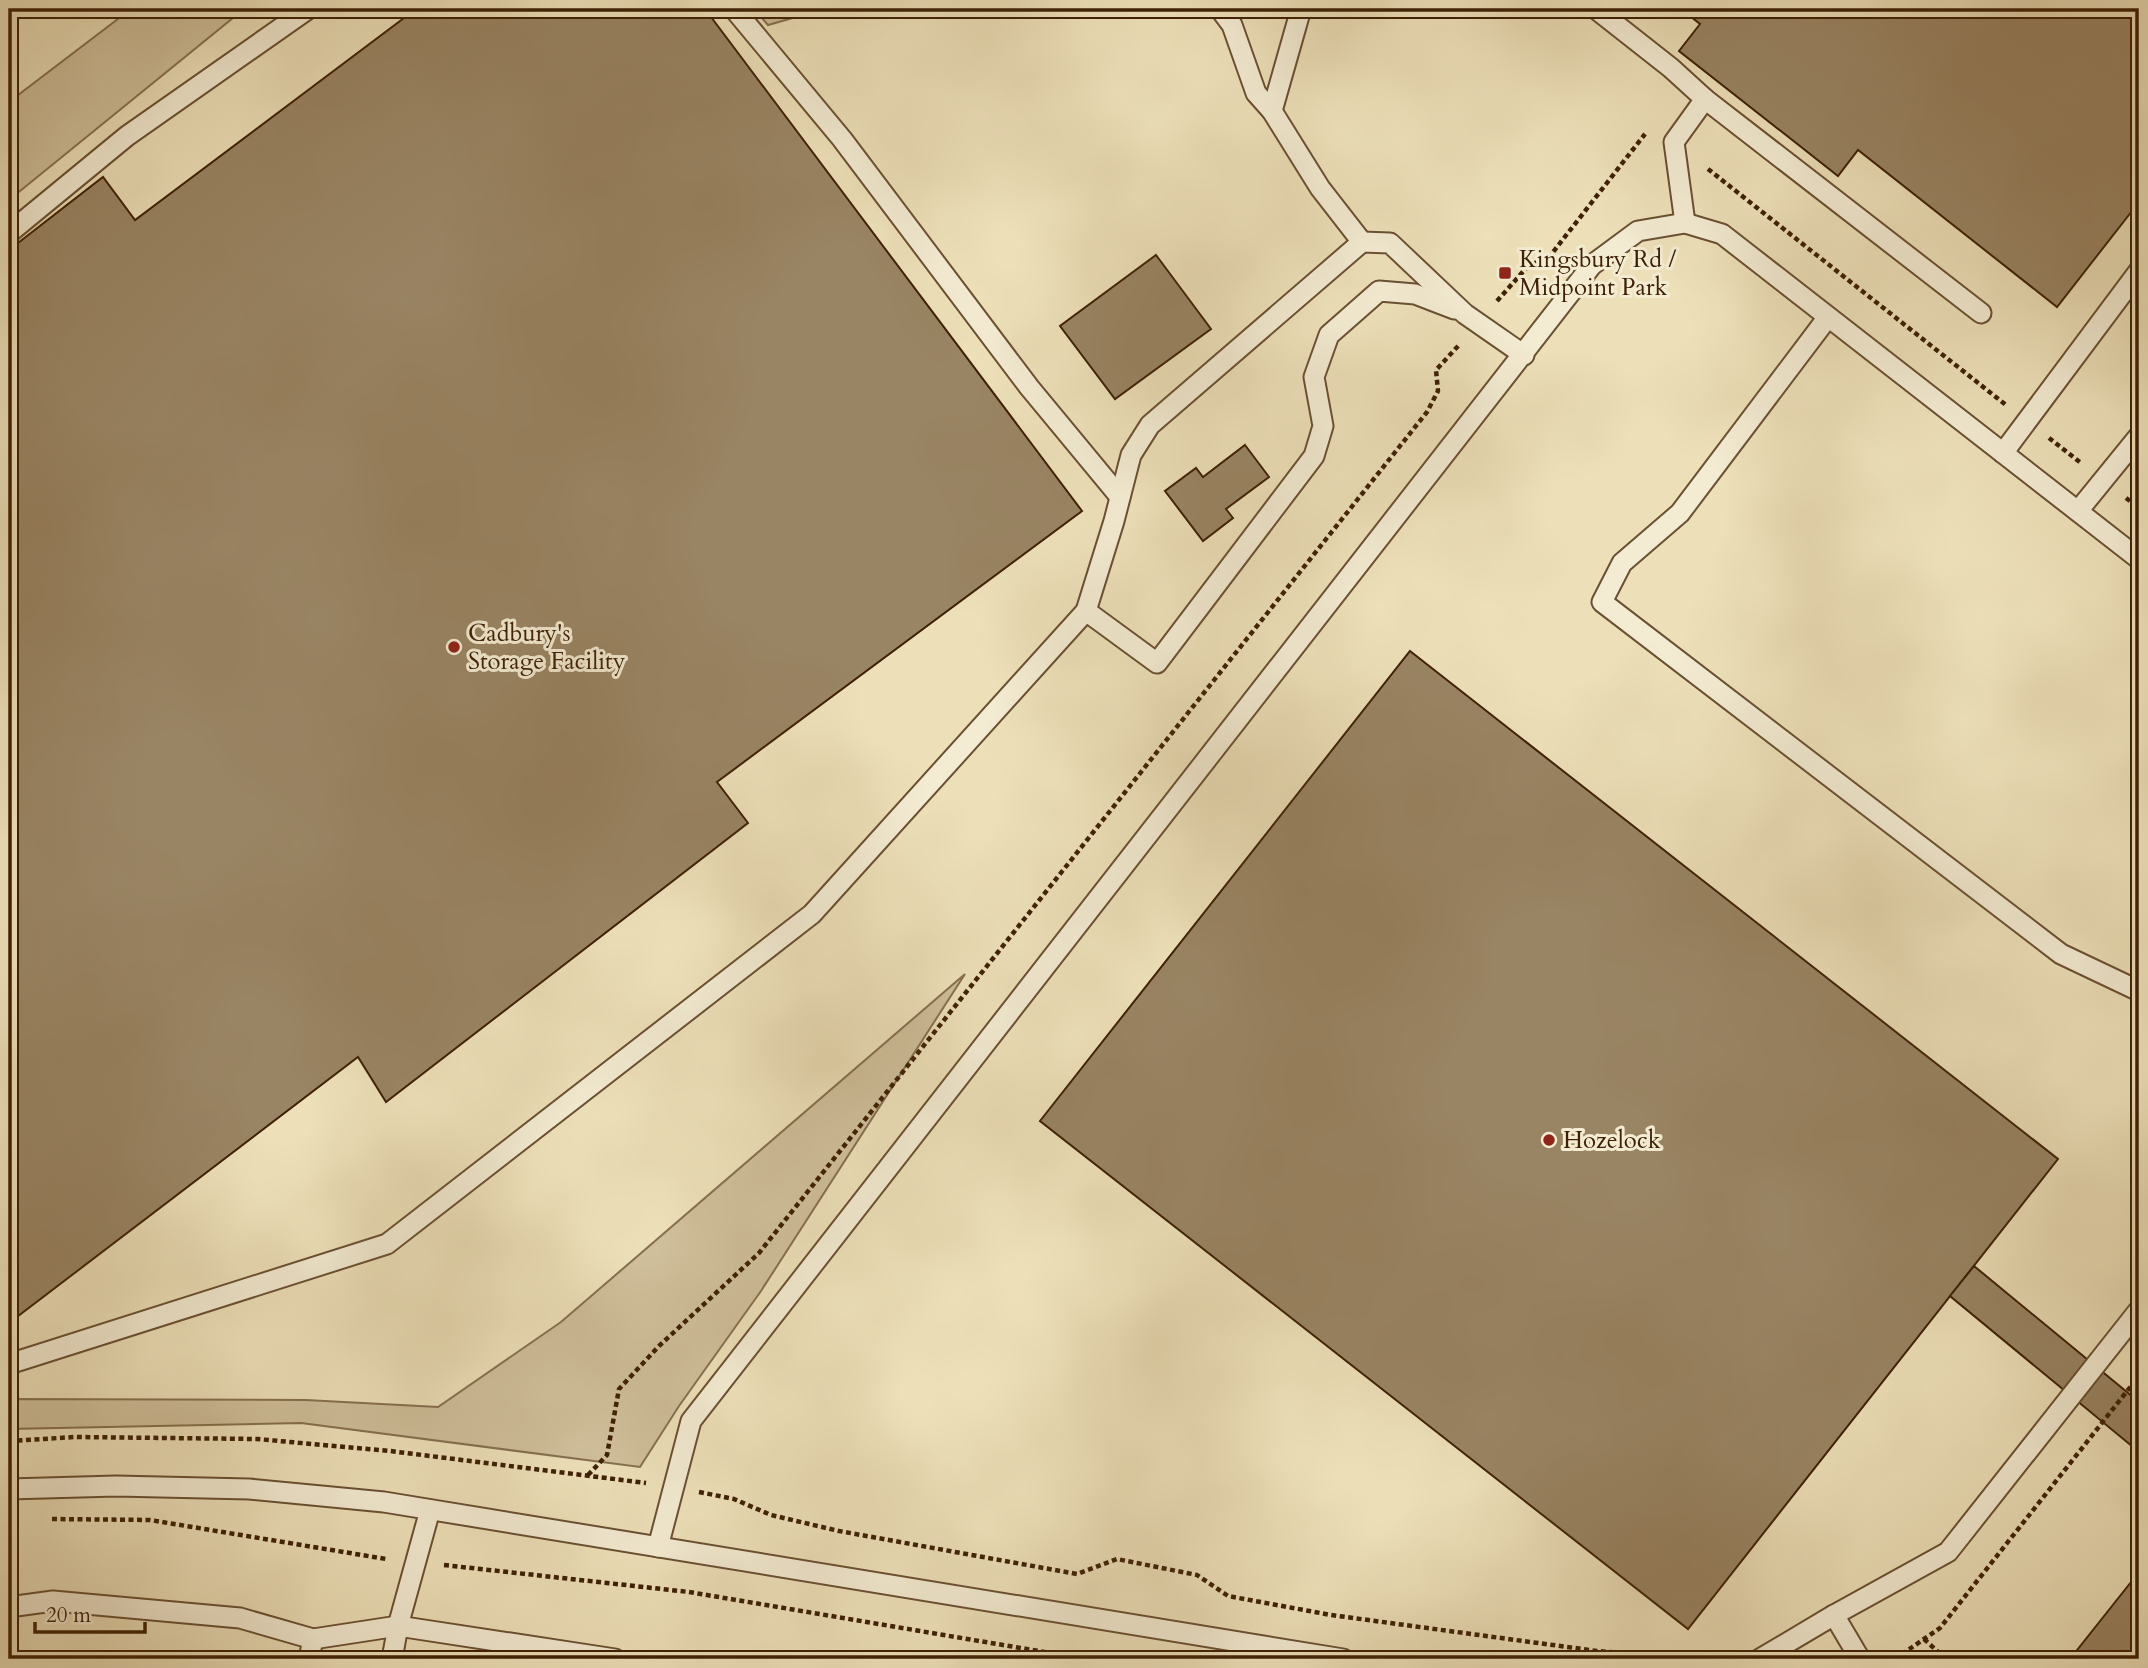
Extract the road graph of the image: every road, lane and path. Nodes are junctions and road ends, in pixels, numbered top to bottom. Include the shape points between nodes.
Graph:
1 (308, 9) edge
2 (734, 9) edge
3 (1220, 9) edge
4 (1301, 9) edge
5 (1596, 9) edge
6 (1705, 99) junction
7 (1272, 111) junction
8 (1674, 142) junction
9 (1685, 223) junction
10 (9, 233) edge
11 (1362, 242) junction
12 (2139, 271) edge
13 (1980, 313) dead end
14 (1828, 317) junction
15 (1472, 318) junction
16 (1524, 355) junction
17 (2027, 421) junction
18 (2139, 436) edge
19 (2003, 453) junction
20 (2104, 480) junction
21 (1120, 497) junction
22 (2139, 508) edge
23 (2078, 511) junction
24 (2139, 559) edge
25 (1086, 611) junction
26 (2139, 991) edge
27 (2139, 1310) edge
28 (9, 1364) edge
29 (2139, 1376) edge
30 (9, 1441) edge
31 (588, 1475) junction
32 (673, 1488) junction
33 (9, 1489) edge
34 (430, 1510) junction
35 (47, 1520) dead end
36 (658, 1547) junction
37 (416, 1562) junction
38 (9, 1606) edge
39 (1834, 1615) junction
40 (398, 1626) junction
41 (313, 1639) junction
42 (1924, 1639) junction
43 (1234, 1650) edge
44 (309, 1659) edge
45 (392, 1659) edge
46 (615, 1659) edge
47 (1086, 1659) edge
48 (1341, 1659) edge
49 (1640, 1659) edge
50 (1760, 1659) edge
51 (1860, 1659) edge
52 (1895, 1659) edge
53 (1946, 1659) edge

1 - 10 lane via 127,136
2 - 21 lane via 842,139 1029,387
3 - 7 lane via 1232,25 1256,93
4 - 7 lane
5 - 6 lane
6 - 8 lane
6 - 13 lane
7 - 11 lane via 1320,188
8 - 9 lane
8 - 15 path via 1652,125 1550,256 1528,266
8 - 17 path
9 - 14 lane via 1723,234
9 - 16 lane via 1638,231 1592,265
11 - 15 lane via 1390,243
11 - 21 lane via 1150,425 1131,455
12 - 17 lane
14 - 19 lane
14 - 26 lane via 1680,513 1622,563 1602,602 2061,954
15 - 16 lane
15 - 25 lane via 1415,294 1379,292 1329,335 1314,377 1322,426 1314,456 1157,663
15 - 31 path via 1436,370 1438,391 1427,412 758,1253 619,1389 607,1455
16 - 32 lane via 691,1421
17 - 19 lane
17 - 20 path
18 - 20 lane
19 - 23 lane
20 - 22 path
20 - 23 lane
21 - 25 lane
23 - 24 lane
25 - 28 lane via 812,914 387,1244
27 - 39 lane via 1948,1552
29 - 42 path via 1940,1628
30 - 31 path via 257,1439
31 - 32 path
32 - 36 lane
32 - 49 path via 734,1499 771,1515 839,1531 1064,1571 1077,1573 1117,1559 1197,1575 1228,1596 1331,1615 1636,1654
33 - 34 lane via 249,1489
34 - 36 lane
34 - 37 lane
35 - 37 path via 150,1520
36 - 43 lane
37 - 40 lane
37 - 47 path via 689,1592
38 - 41 lane via 52,1601 240,1618
39 - 50 lane
39 - 51 lane
40 - 41 lane
40 - 45 lane
40 - 46 lane
41 - 44 lane
42 - 52 path
42 - 53 path
43 - 48 lane

